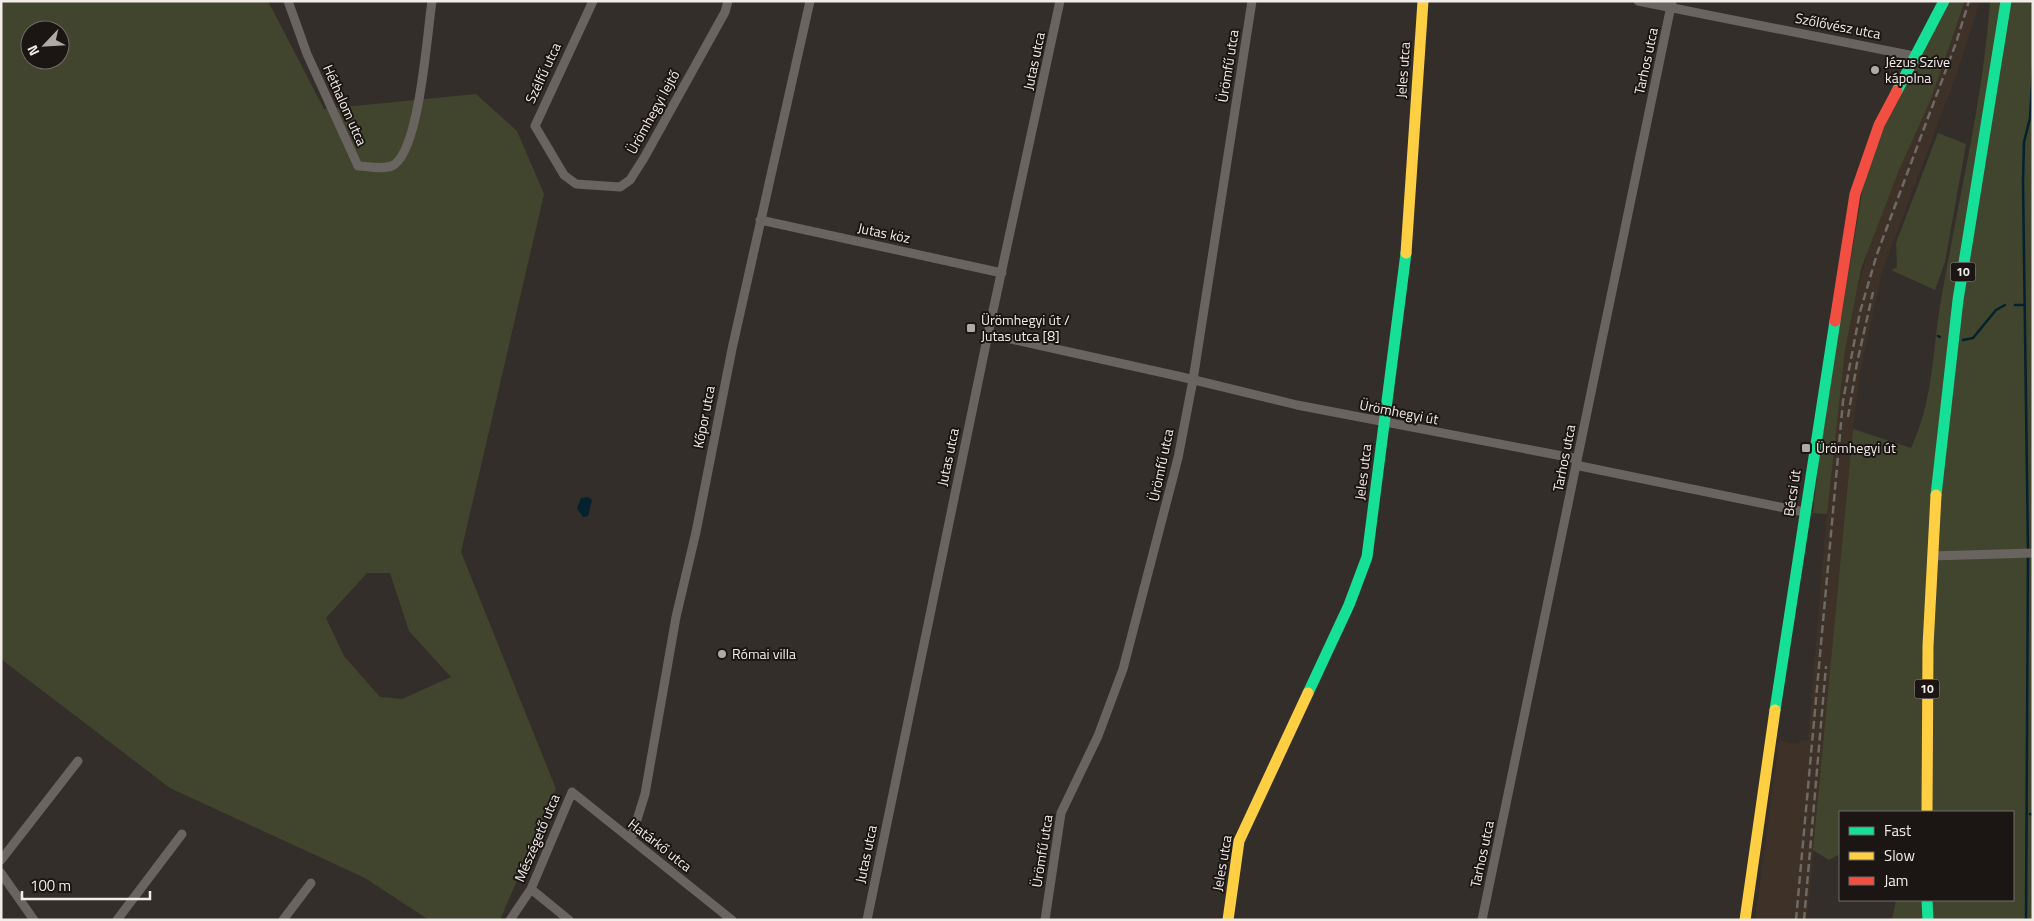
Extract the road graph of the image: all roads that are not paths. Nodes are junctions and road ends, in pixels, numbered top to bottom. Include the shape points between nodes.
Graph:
1 (288, 1) edge
2 (432, 1) edge
3 (593, 1) edge
4 (728, 1) edge
5 (810, 1) edge
6 (1060, 1) edge
7 (1252, 1) edge
8 (1423, 1) edge
9 (1638, 1) edge
10 (1944, 1) edge
11 (2006, 1) edge
12 (1672, 4) edge
13 (1914, 56) junction
14 (570, 180) joint
15 (760, 220) junction
16 (1002, 274) junction
17 (988, 334) junction
18 (1193, 380) junction
19 (1384, 423) junction
20 (1576, 462) junction
21 (1804, 512) junction
22 (2033, 553) edge
23 (1932, 556) junction
24 (78, 761) dead end
25 (572, 792) joint
26 (1927, 811) edge
27 (182, 834) dead end
28 (631, 840) junction
29 (1, 860) edge
30 (1, 873) edge
31 (311, 882) dead end
32 (531, 889) junction
33 (1928, 901) edge
34 (34, 920) edge
35 (117, 920) edge
36 (283, 920) edge
37 (510, 920) edge
38 (569, 920) edge
39 (732, 920) edge
40 (866, 920) edge
41 (1045, 920) edge
42 (1228, 920) edge
43 (1482, 920) edge
44 (1746, 920) edge
45 (1928, 920) edge

1 - 2 street, Héthalom utca via 358,166 389,167 405,153 422,90
3 - 14 street, Szélfű utca via 536,121 537,131
4 - 14 street, Ürömhegyi lejtő via 725,12 630,180 620,187 576,184
5 - 15 street, Kőpor utca
6 - 16 street, Jutas utca
7 - 18 street, Ürömfű utca
8 - 19 street, Jeles utca via 1408,234
9 - 12 street, Szőlővész utca
10 - 13 street, Bécsi út
11 - 23 street, 10 via 1948,372 1936,481
12 - 13 street, Szőlővész utca
12 - 20 street, Tarhos utca
13 - 21 street, Bécsi út via 1879,125 1855,194
15 - 16 street, Jutas köz
15 - 28 street, Kőpor utca via 676,616 645,794
16 - 17 street, Jutas utca
17 - 18 street, Ürömhegyi út
17 - 40 street, Jutas utca
18 - 19 street, Ürömhegyi út
18 - 41 street, Ürömfű utca via 1165,512 1123,669 1098,736 1061,813
19 - 20 street, Ürömhegyi út via 1573,458
19 - 42 street, Jeles utca via 1363,570 1239,841
20 - 21 street, Ürömhegyi út via 1580,466
20 - 43 street, Tarhos utca
21 - 44 street, Bécsi út
22 - 23 street
23 - 26 street, 10 via 1928,626
24 - 29 street
25 - 28 street, Határkő utca
25 - 32 street, Mészégető utca
27 - 35 street
28 - 39 street, Határkő utca
30 - 34 street
31 - 36 street
32 - 37 street, Mészégető utca
32 - 38 street
33 - 45 street

